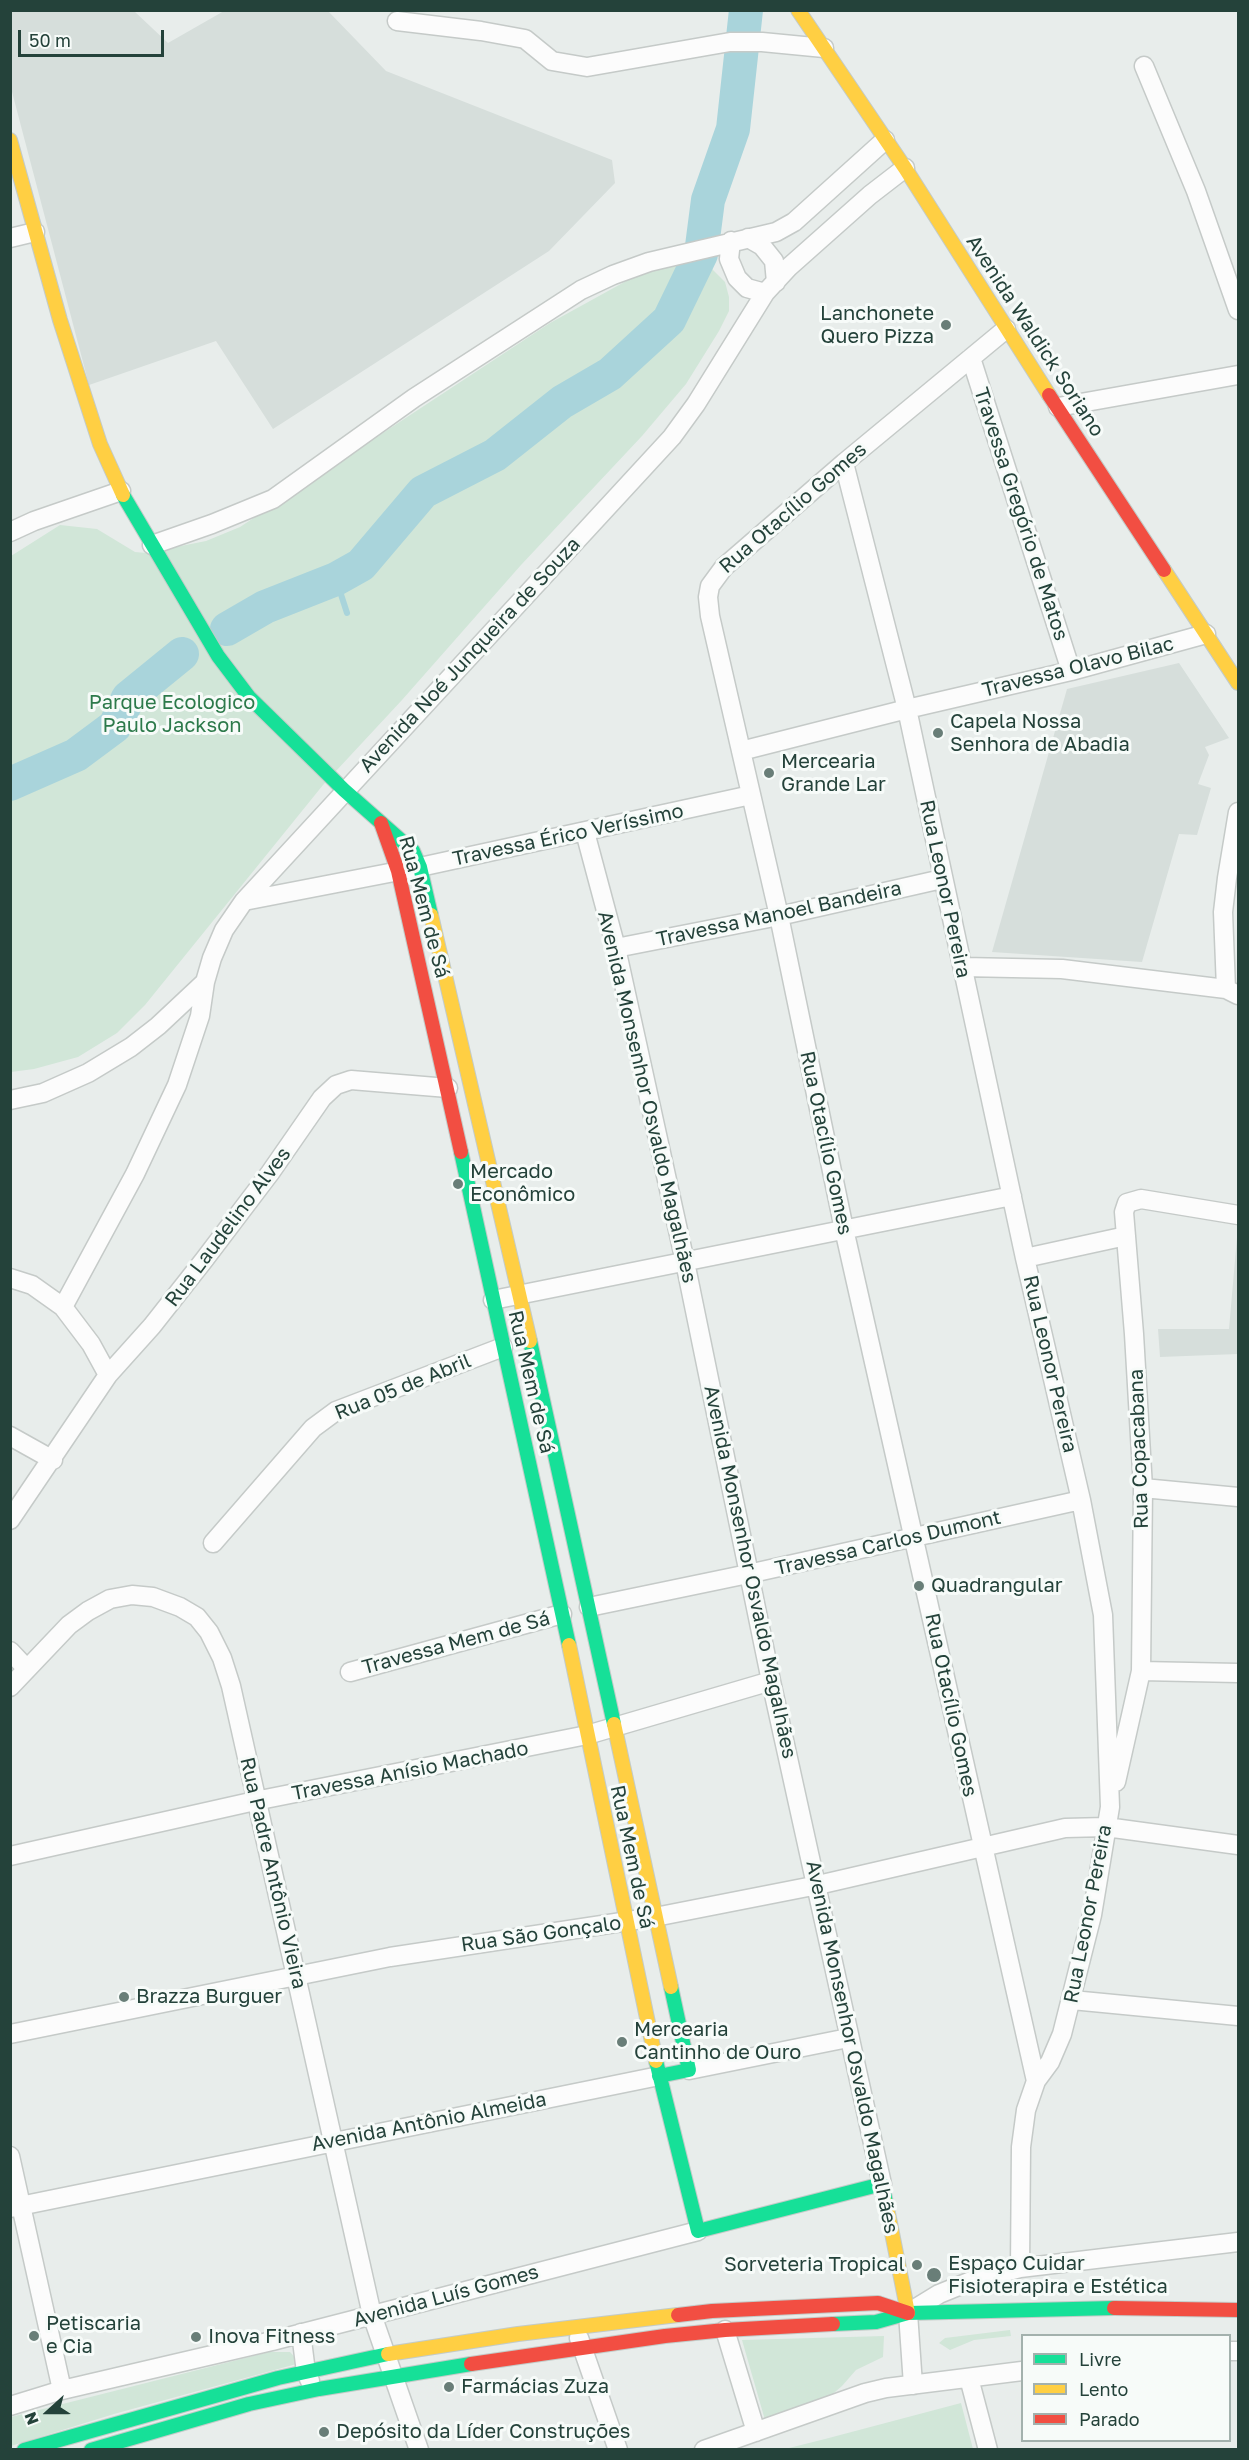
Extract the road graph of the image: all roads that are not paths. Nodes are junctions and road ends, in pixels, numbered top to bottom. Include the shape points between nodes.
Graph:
1 (798, 10) edge
2 (397, 21) dead end
3 (824, 48) junction
4 (1144, 66) dead end
5 (10, 140) edge
6 (885, 140) junction
7 (905, 168) junction
8 (35, 232) junction
9 (10, 238) edge
10 (739, 240) junction
11 (770, 287) junction
12 (1239, 310) edge
13 (1005, 329) junction
14 (971, 358) junction
15 (1239, 375) edge
16 (1058, 407) junction
17 (844, 463) junction
18 (122, 491) junction
19 (10, 532) edge
20 (152, 545) junction
21 (1206, 634) junction
22 (1071, 671) junction
23 (1239, 683) edge
24 (907, 709) junction
25 (741, 751) junction
26 (344, 790) junction
27 (751, 795) junction
28 (1239, 812) edge
29 (381, 822) junction
30 (585, 832) junction
31 (420, 867) junction
32 (398, 871) junction
33 (942, 879) junction
34 (244, 901) junction
35 (779, 916) junction
36 (616, 948) junction
37 (963, 967) junction
38 (205, 982) junction
39 (1232, 992) edge
40 (449, 1093) junction
41 (475, 1095) junction
42 (10, 1100) edge
43 (1012, 1196) junction
44 (1239, 1215) edge
45 (844, 1229) junction
46 (1126, 1236) junction
47 (1025, 1258) junction
48 (685, 1262) junction
49 (10, 1278) edge
50 (520, 1294) junction
51 (493, 1300) junction
52 (63, 1307) junction
53 (503, 1347) junction
54 (108, 1375) junction
55 (10, 1436) edge
56 (53, 1460) junction
57 (1143, 1488) junction
58 (1239, 1497) edge
59 (1081, 1500) junction
60 (10, 1520) edge
61 (915, 1536) junction
62 (213, 1543) dead end
63 (748, 1574) junction
64 (589, 1607) junction
65 (562, 1614) junction
66 (10, 1651) edge
67 (27, 1669) junction
68 (1141, 1671) junction
69 (350, 1672) dead end
70 (1239, 1673) edge
71 (771, 1681) junction
72 (10, 1687) edge
73 (614, 1728) junction
74 (587, 1735) junction
75 (255, 1801) junction
76 (1110, 1807) junction
77 (1106, 1827) junction
78 (1239, 1845) edge
79 (982, 1849) junction
80 (10, 1856) edge
81 (818, 1885) junction
82 (655, 1917) junction
83 (626, 1922) junction
84 (297, 1974) junction
85 (1072, 2000) junction
86 (1239, 2016) edge
87 (10, 2034) edge
88 (848, 2038) junction
89 (689, 2070) junction
90 (659, 2076) junction
91 (1036, 2081) junction
92 (333, 2142) junction
93 (10, 2156) edge
94 (882, 2184) junction
95 (16, 2207) edge
96 (698, 2231) junction
97 (1239, 2242) edge
98 (1020, 2268) junction
99 (1239, 2310) edge
100 (908, 2313) junction
101 (372, 2315) junction
102 (575, 2326) junction
103 (725, 2330) junction
104 (301, 2334) junction
105 (583, 2347) junction
106 (385, 2355) junction
107 (1021, 2371) edge
108 (306, 2372) junction
109 (393, 2376) junction
110 (969, 2379) junction
111 (913, 2385) junction
112 (62, 2390) junction
113 (314, 2390) junction
114 (10, 2406) edge
115 (756, 2432) junction
116 (24, 2450) edge
117 (91, 2450) edge
118 (419, 2450) edge
119 (618, 2450) edge
120 (704, 2450) edge
121 (988, 2450) edge

1 - 3 street, Avenida Waldick Soriano
2 - 3 street via 525,39 552,61 587,67 730,42
3 - 6 street, Avenida Waldick Soriano
4 - 12 street via 1196,191
5 - 8 street
6 - 7 street, Avenida Waldick Soriano
6 - 10 street via 794,222 776,232
7 - 11 street, Avenida Noé Junqueira de Souza
7 - 13 street, Avenida Waldick Soriano
8 - 9 street
8 - 18 street via 100,444
10 - 11 street via 762,246 774,261
10 - 11 street via 729,259 737,278 747,288
10 - 20 street via 649,262 581,290 414,398 273,499
11 - 26 street, Avenida Noé Junqueira de Souza via 672,437
13 - 14 street, Rua Otacílio Gomes
13 - 16 street, Avenida Waldick Soriano
14 - 17 street, Rua Otacílio Gomes
14 - 22 street, Travessa Gregório de Matos
15 - 16 street
16 - 21 street, Avenida Waldick Soriano
17 - 24 street, Rua Leonor Pereira
17 - 25 street, Rua Otacílio Gomes via 724,567 710,586 710,616
18 - 19 street
18 - 20 street
20 - 26 street via 218,656 249,697
21 - 22 street, Travessa Olavo Bilac
21 - 23 street, Avenida Waldick Soriano
22 - 24 street, Travessa Olavo Bilac
24 - 25 street, Travessa Olavo Bilac
24 - 33 street, Rua Leonor Pereira
25 - 27 street, Rua Otacílio Gomes
26 - 29 street
26 - 34 street, Avenida Noé Junqueira de Souza
27 - 30 street, Travessa Érico Veríssimo
27 - 35 street, Rua Otacílio Gomes
28 - 39 street via 1223,912
29 - 31 street, Rua Mem de Sá via 413,851
29 - 32 street, Rua Mem de Sá
30 - 31 street, Travessa Érico Veríssimo
30 - 36 street, Avenida Monsenhor Osvaldo Magalhães
31 - 32 street, Travessa Érico Veríssimo
31 - 41 street, Rua Mem de Sá
32 - 34 street, Travessa Érico Veríssimo
32 - 40 street, Rua Mem de Sá
33 - 35 street, Travessa Manoel Bandeira
33 - 37 street, Rua Leonor Pereira
34 - 38 street, Avenida Noé Junqueira de Souza via 224,930
35 - 36 street, Travessa Manoel Bandeira
35 - 45 street, Rua Otacílio Gomes
36 - 48 street, Avenida Monsenhor Osvaldo Magalhães
37 - 39 street via 1062,969
37 - 43 street, Rua Leonor Pereira
38 - 42 street, Avenida Noé Junqueira de Souza via 131,1047 88,1073 43,1093
38 - 52 street via 200,1016 177,1085 135,1174
40 - 41 street, Rua Laudelino Alves
40 - 51 street, Rua Mem de Sá
40 - 54 street, Rua Laudelino Alves via 351,1080 336,1085 322,1098 270,1173 152,1326
41 - 50 street, Rua Mem de Sá
43 - 45 street
43 - 47 street, Rua Leonor Pereira
44 - 46 street, Rua Copacabana via 1134,1200 1127,1203 1124,1212
45 - 48 street
45 - 61 street, Rua Otacílio Gomes
46 - 47 street
46 - 57 street, Rua Copacabana
47 - 59 street, Rua Leonor Pereira
48 - 50 street
48 - 63 street, Avenida Monsenhor Osvaldo Magalhães
49 - 52 street via 32,1285
50 - 51 street
50 - 64 street, Rua Mem de Sá
51 - 53 street, Rua Mem de Sá
52 - 54 street via 92,1344
53 - 62 street, Rua 05 de Abril via 336,1411 313,1428
53 - 65 street, Rua Mem de Sá
54 - 56 street, Rua Laudelino Alves
55 - 56 street
56 - 60 street, Rua Laudelino Alves
57 - 58 street
57 - 68 street, Rua Copacabana
59 - 61 street, Travessa Carlos Dumont
59 - 76 street, Rua Leonor Pereira via 1103,1615
61 - 63 street, Travessa Carlos Dumont
61 - 79 street, Rua Otacílio Gomes
63 - 64 street, Travessa Carlos Dumont
63 - 71 street, Avenida Monsenhor Osvaldo Magalhães
64 - 73 street, Rua Mem de Sá
65 - 69 street, Travessa Mem de Sá
65 - 74 street, Rua Mem de Sá
66 - 67 street
67 - 72 street, Rua Padre Antônio Vieira
67 - 75 street, Rua Padre Antônio Vieira via 69,1625 111,1599 132,1594 180,1607 197,1617 222,1658
68 - 70 street
68 - 76 street, Rua Copacabana
71 - 73 street, Travessa Anísio Machado
71 - 81 street, Avenida Monsenhor Osvaldo Magalhães
73 - 74 street, Travessa Anísio Machado
73 - 82 street, Rua Mem de Sá
74 - 75 street, Travessa Anísio Machado
74 - 83 street, Rua Mem de Sá
75 - 80 street, Travessa Anísio Machado
75 - 84 street, Rua Padre Antônio Vieira
76 - 77 street, Rua Leonor Pereira
77 - 78 street, Rua São Gonçalo
77 - 79 street, Rua São Gonçalo via 1065,1828
77 - 85 street, Rua Leonor Pereira via 1092,1915
79 - 81 street, Rua São Gonçalo
79 - 91 street, Rua Otacílio Gomes
81 - 82 street, Rua São Gonçalo
81 - 88 street, Avenida Monsenhor Osvaldo Magalhães
82 - 83 street, Rua São Gonçalo
82 - 89 street, Rua Mem de Sá
83 - 84 street, Rua São Gonçalo
83 - 90 street, Rua Mem de Sá
84 - 87 street, Rua São Gonçalo
84 - 92 street, Rua Padre Antônio Vieira
85 - 86 street
85 - 91 street, Rua Leonor Pereira via 1057,2047
88 - 89 street, Avenida Antônio Almeida
88 - 94 street, Avenida Monsenhor Osvaldo Magalhães
89 - 90 street, Avenida Antônio Almeida
90 - 92 street, Avenida Antônio Almeida
90 - 96 street, Rua Mem de Sá
91 - 98 street, Rua Leonor Pereira via 1026,2110 1022,2147
92 - 95 street, Avenida Antônio Almeida
92 - 101 street, Rua Padre Antônio Vieira
93 - 95 street
94 - 96 street, Avenida Luís Gomes
94 - 100 street, Avenida Monsenhor Osvaldo Magalhães
95 - 112 street
96 - 101 street, Avenida Luís Gomes
97 - 98 street
98 - 100 street via 954,2287
99 - 100 street
100 - 102 street via 878,2303 712,2311
100 - 103 street via 876,2322
100 - 111 street
101 - 104 street, Avenida Luís Gomes
101 - 106 street, Rua Padre Antônio Vieira
102 - 105 street
102 - 106 street
103 - 105 street
103 - 115 street
104 - 108 street
104 - 112 street, Avenida Luís Gomes
105 - 109 street
105 - 119 street
106 - 108 street
106 - 109 street, Rua Padre Antônio Vieira
107 - 110 street
108 - 113 street
108 - 116 street
109 - 113 street
109 - 118 street, Rua Padre Antônio Vieira
110 - 111 street
110 - 121 street
111 - 115 street via 865,2393
112 - 114 street, Avenida Luís Gomes
113 - 117 street via 249,2404
115 - 120 street

